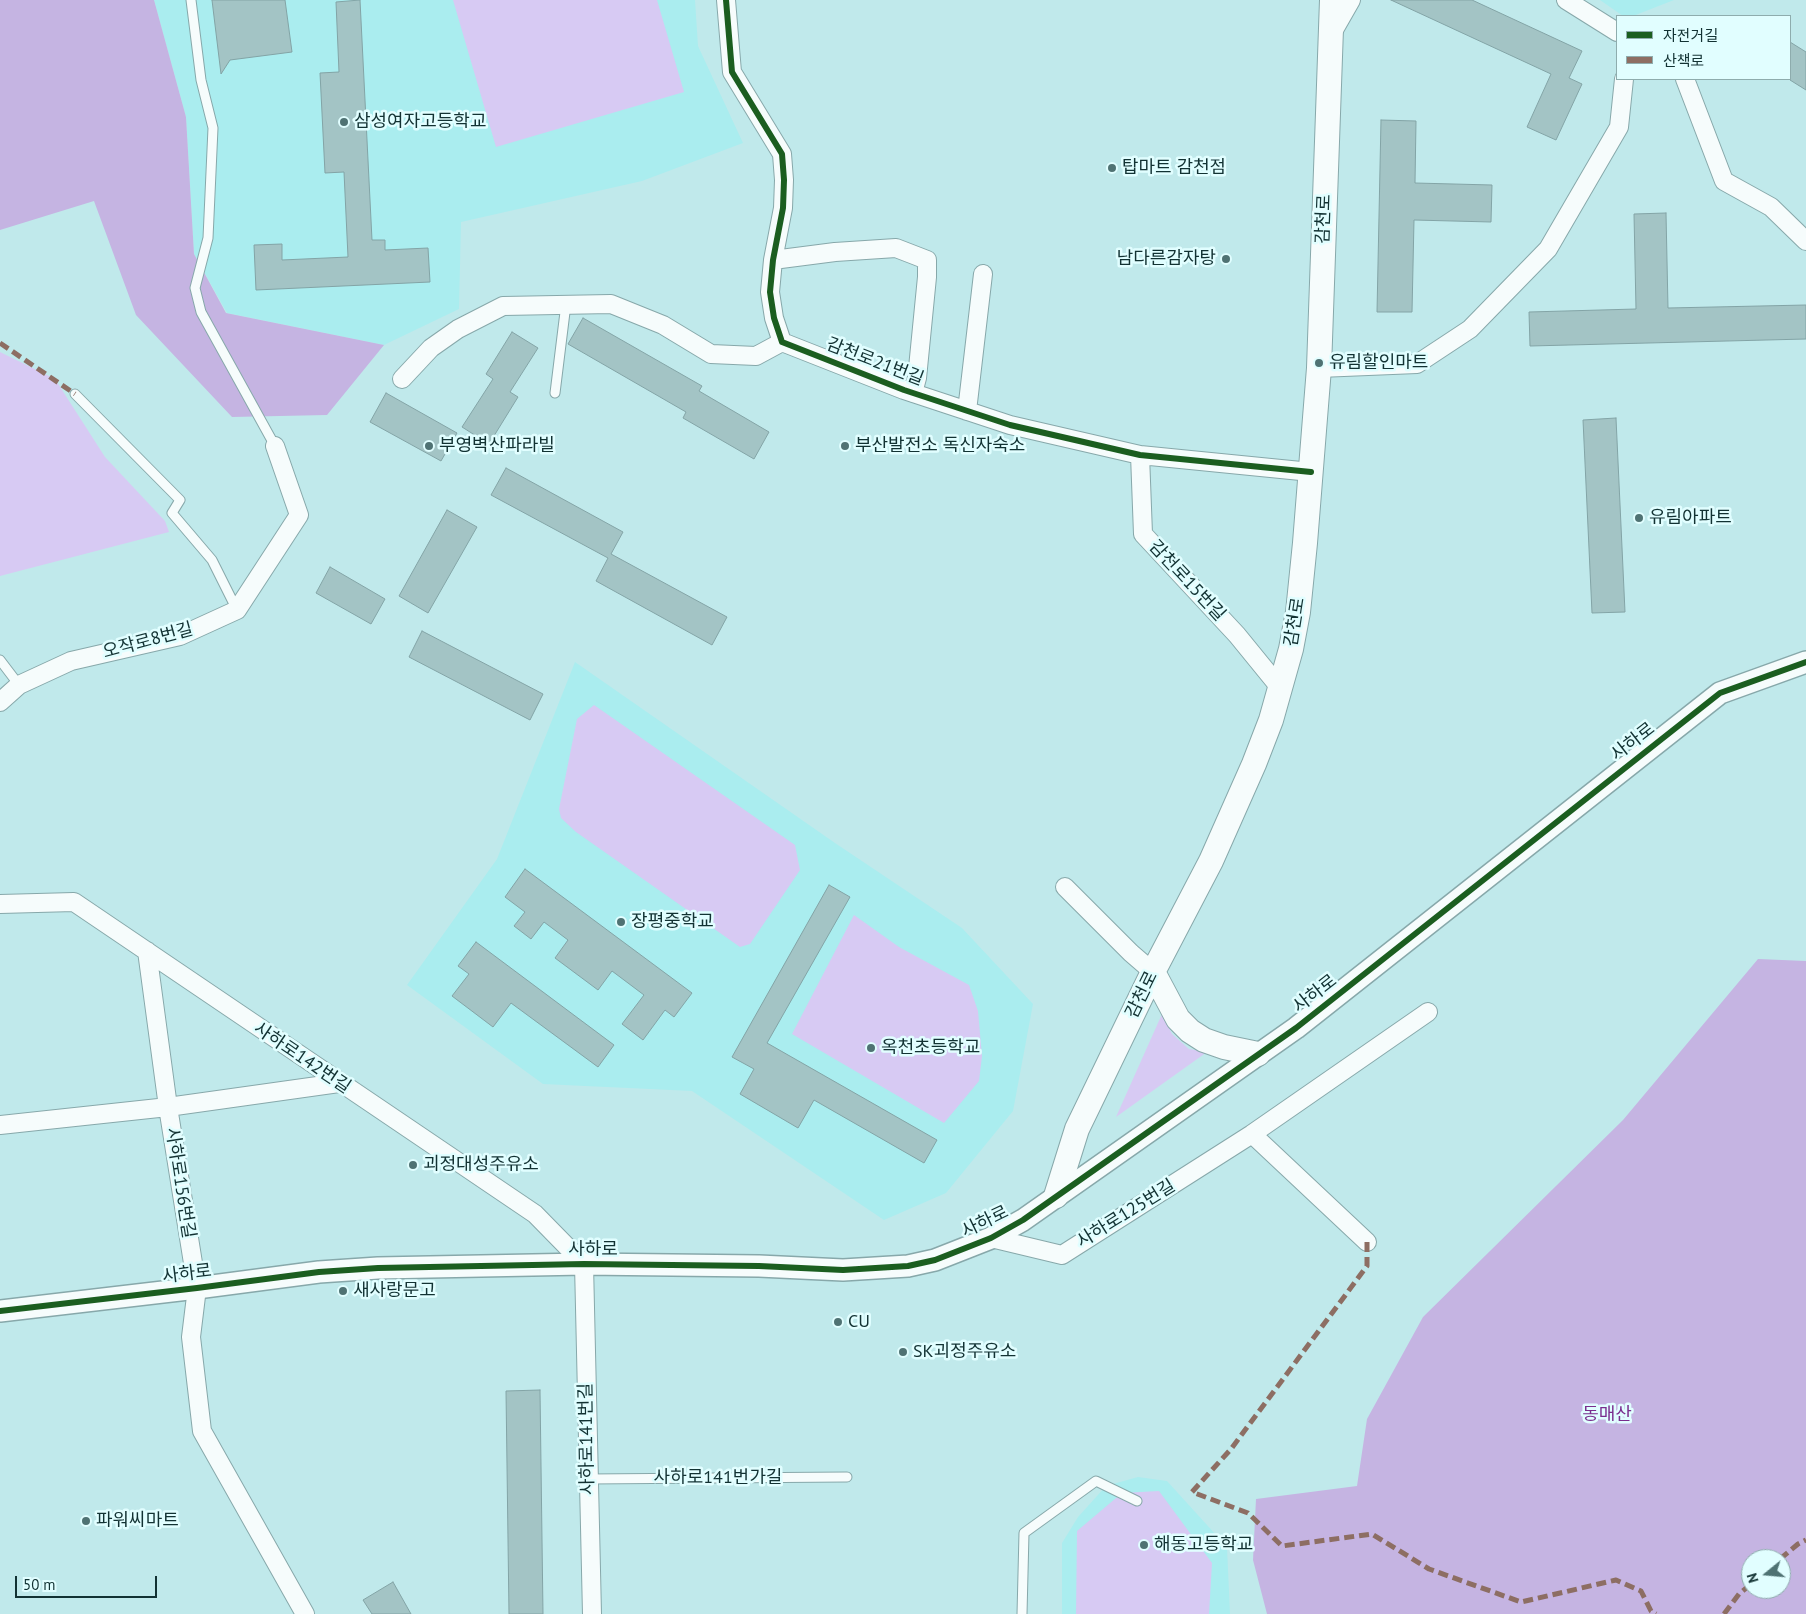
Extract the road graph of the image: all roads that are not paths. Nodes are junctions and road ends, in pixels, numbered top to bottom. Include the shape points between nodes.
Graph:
1 (190, 0) edge
2 (726, 0) edge
3 (1332, 0) edge
4 (1351, 0) edge
5 (1566, 0) edge
6 (1616, 31) edge
7 (1330, 38) junction
8 (1624, 80) edge
9 (1685, 80) edge
10 (1806, 241) edge
11 (773, 260) junction
12 (983, 274) dead end
13 (566, 304) junction
14 (782, 342) junction
15 (1318, 368) junction
16 (402, 379) dead end
17 (555, 393) dead end
18 (913, 393) junction
19 (76, 394) dead end
20 (967, 411) junction
21 (275, 446) joint
22 (1140, 455) junction
23 (1311, 472) junction
24 (238, 610) junction
25 (0, 660) edge
26 (1806, 662) edge
27 (19, 685) junction
28 (1281, 689) junction
29 (0, 702) edge
30 (1065, 887) dead end
31 (0, 904) edge
32 (147, 951) junction
33 (1153, 972) junction
34 (1428, 1012) dead end
35 (1258, 1054) junction
36 (339, 1083) junction
37 (168, 1107) junction
38 (0, 1125) edge
39 (1252, 1134) junction
40 (1056, 1196) junction
41 (991, 1238) junction
42 (1367, 1242) dead end
43 (584, 1264) junction
44 (197, 1288) junction
45 (0, 1311) edge
46 (847, 1477) dead end
47 (588, 1479) junction
48 (1137, 1501) dead end
49 (305, 1614) edge
50 (592, 1614) edge
51 (1022, 1614) edge

1 - 21 lane via 201,80 213,128 208,238 195,288 201,312
2 - 11 street via 732,72 782,154 783,208
3 - 7 main road, 감천로
4 - 7 street
5 - 6 street
7 - 15 main road, 감천로
8 - 15 street via 1618,127 1548,249 1470,329 1417,364
9 - 10 street via 1724,181 1771,207
11 - 14 street via 770,292
11 - 18 street via 896,248 927,260
12 - 20 street
13 - 14 street via 611,304 663,325 711,354 756,356
13 - 16 street via 503,306 458,329 431,348
13 - 17 lane
14 - 18 street, 감천로21번길
15 - 23 main road, 감천로
18 - 20 street, 감천로21번길
19 - 24 lane via 180,500 172,513 212,560
20 - 22 street, 감천로21번길 via 1010,425
21 - 24 street via 299,515
22 - 23 street, 감천로21번길
22 - 28 street, 감천로15번길 via 1143,534 1237,635
23 - 28 main road, 감천로 via 1298,612
24 - 27 street, 오작로8번길 via 180,636 71,661
25 - 27 lane
26 - 35 street, 사하로 via 1720,693 1296,1028
27 - 29 street, 오작로8번길
28 - 33 main road, 감천로 via 1272,720 1211,861
30 - 33 street
31 - 32 street, 사하로142번길 via 74,902
32 - 36 street, 사하로142번길
32 - 37 street, 사하로156번길
33 - 35 main road via 1178,1019 1190,1031 1224,1047
33 - 40 main road, 감천로 via 1077,1129
34 - 39 street, 사하로125번길
35 - 40 street, 사하로
36 - 37 street
36 - 43 street, 사하로142번길 via 536,1214
37 - 38 street, 사하로156번길
37 - 44 street, 사하로156번길
39 - 41 street, 사하로125번길 via 1062,1255
39 - 42 street
40 - 41 street, 사하로
41 - 43 street, 사하로 via 935,1260 882,1269
43 - 44 street, 사하로 via 378,1268 319,1272
43 - 47 street, 사하로141번길
44 - 45 street, 사하로
44 - 49 street, 사하로156번길 via 191,1337 202,1431
46 - 47 lane, 사하로141번가길
47 - 50 street, 사하로141번길
48 - 51 lane via 1096,1482 1024,1533

